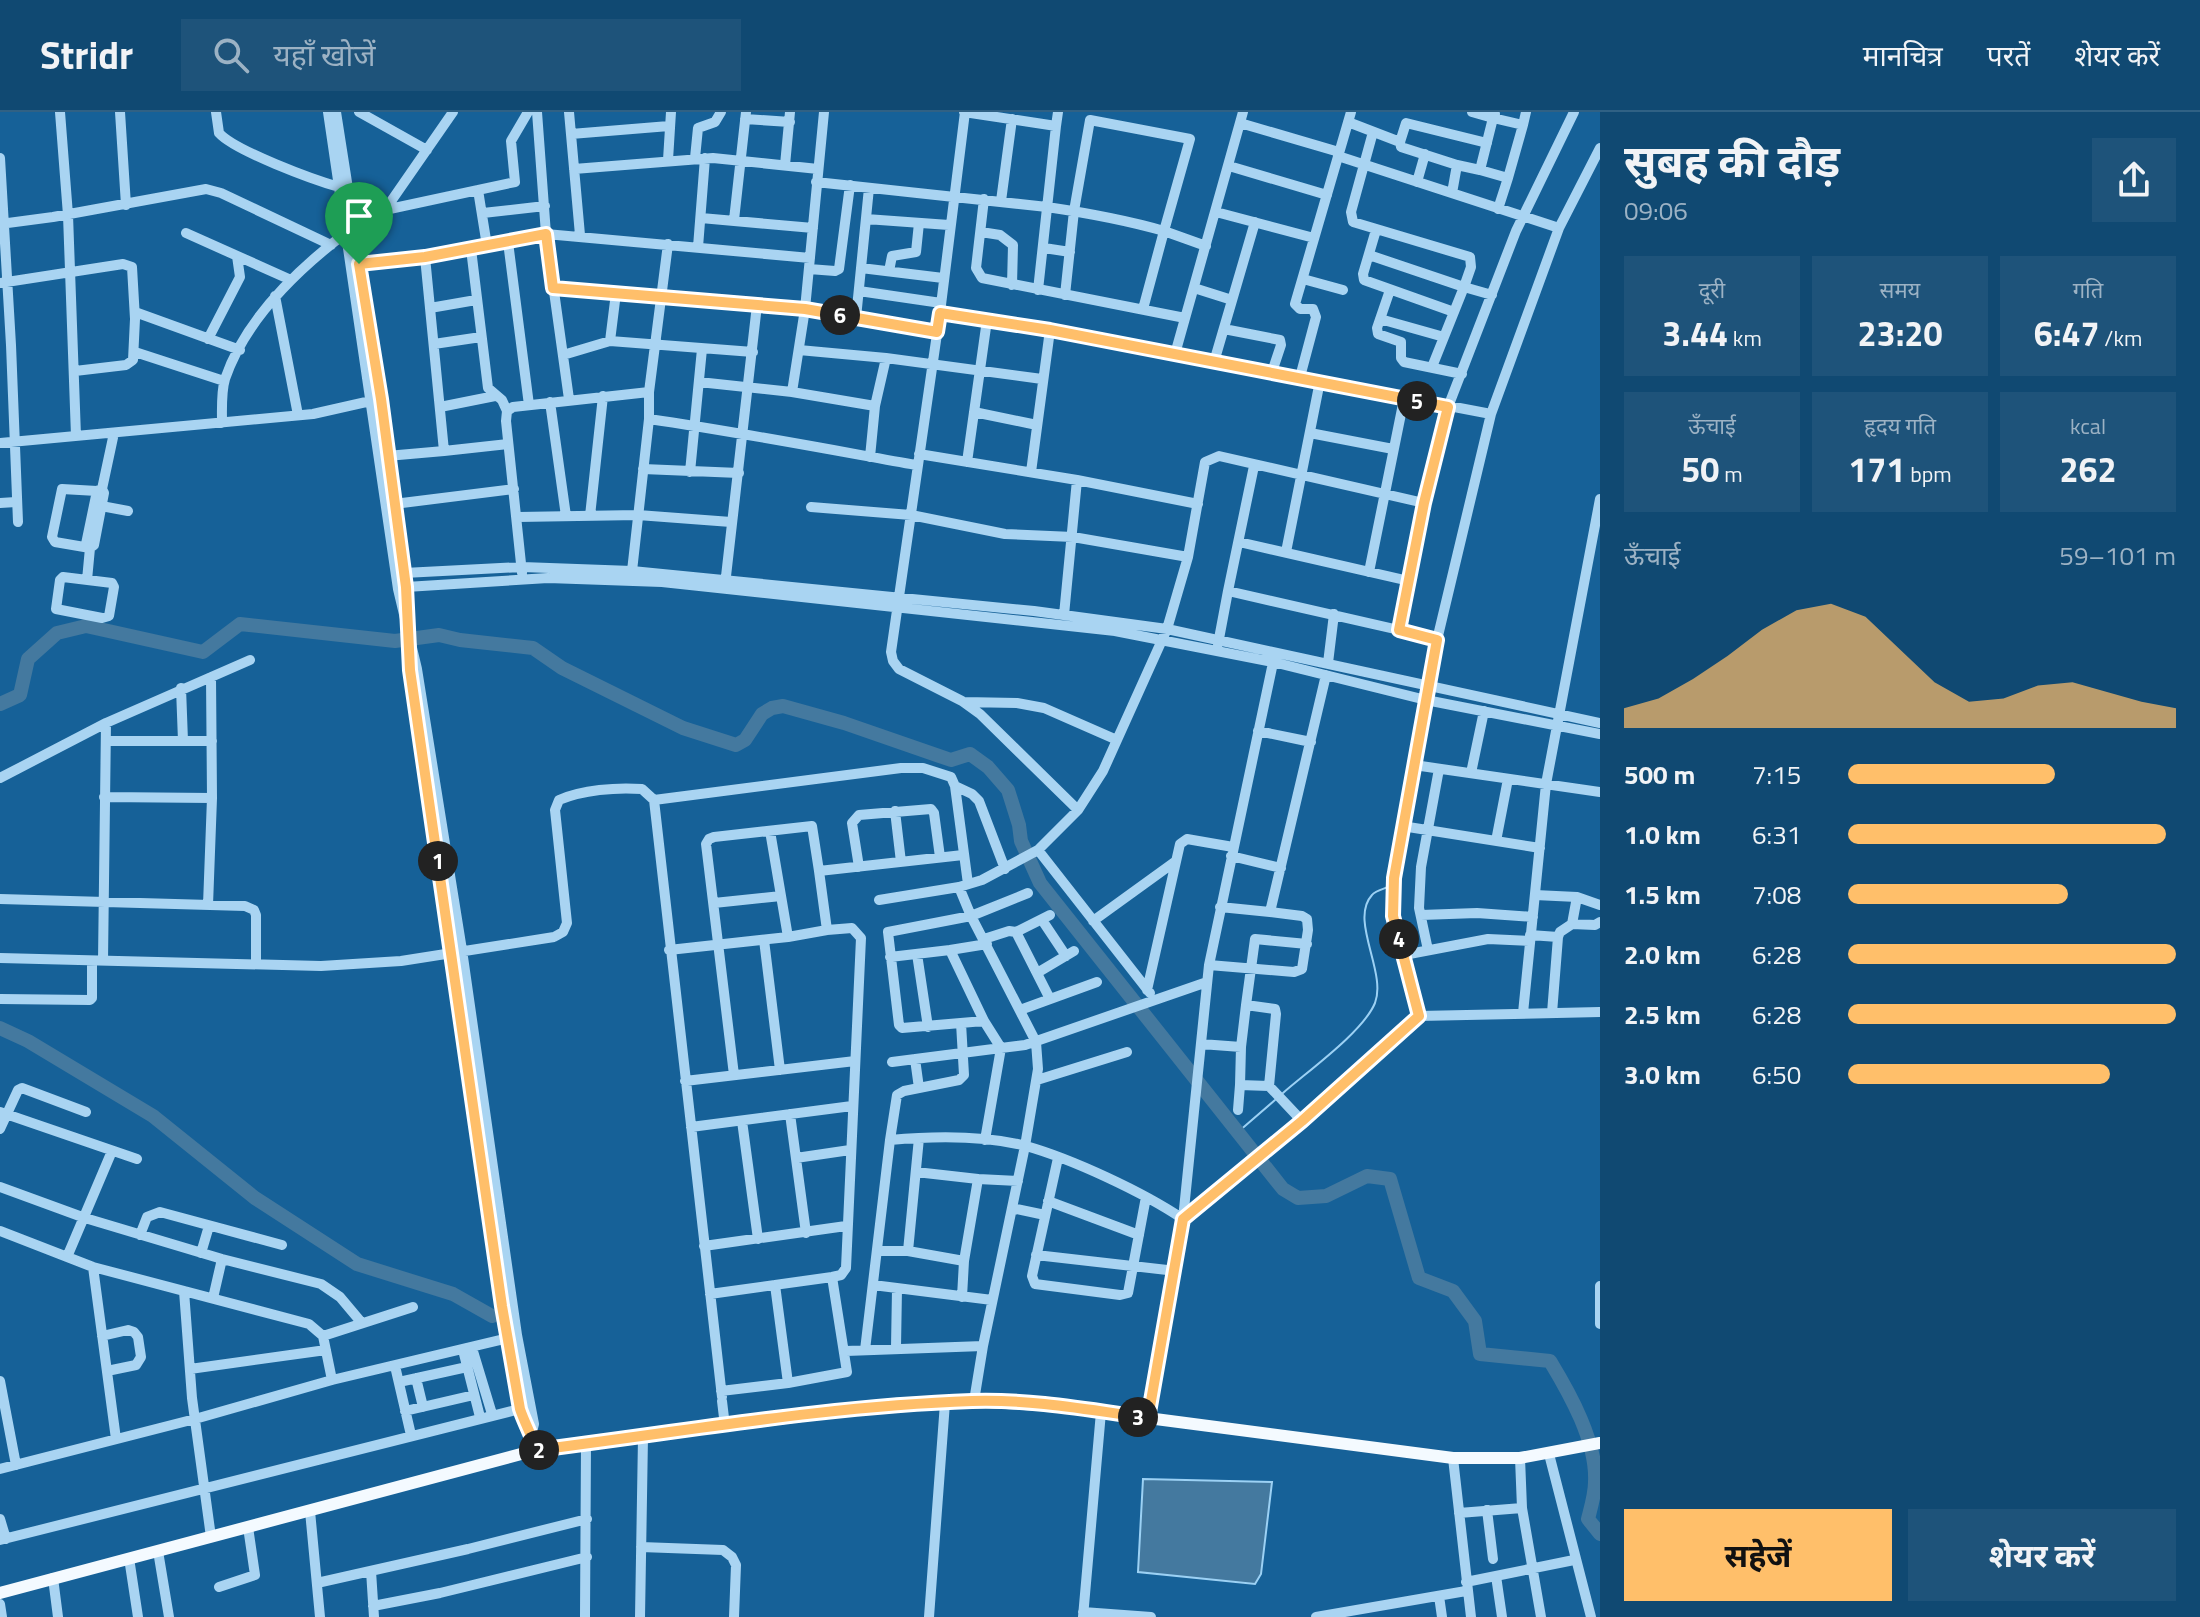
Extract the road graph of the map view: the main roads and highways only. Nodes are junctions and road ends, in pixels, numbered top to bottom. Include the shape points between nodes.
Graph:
1 (1597, 1444) edge
2 (0, 1593) edge

1 - 2 main road via 1520,1458 1453,1458 1056,1406 894,1404 536,1450

